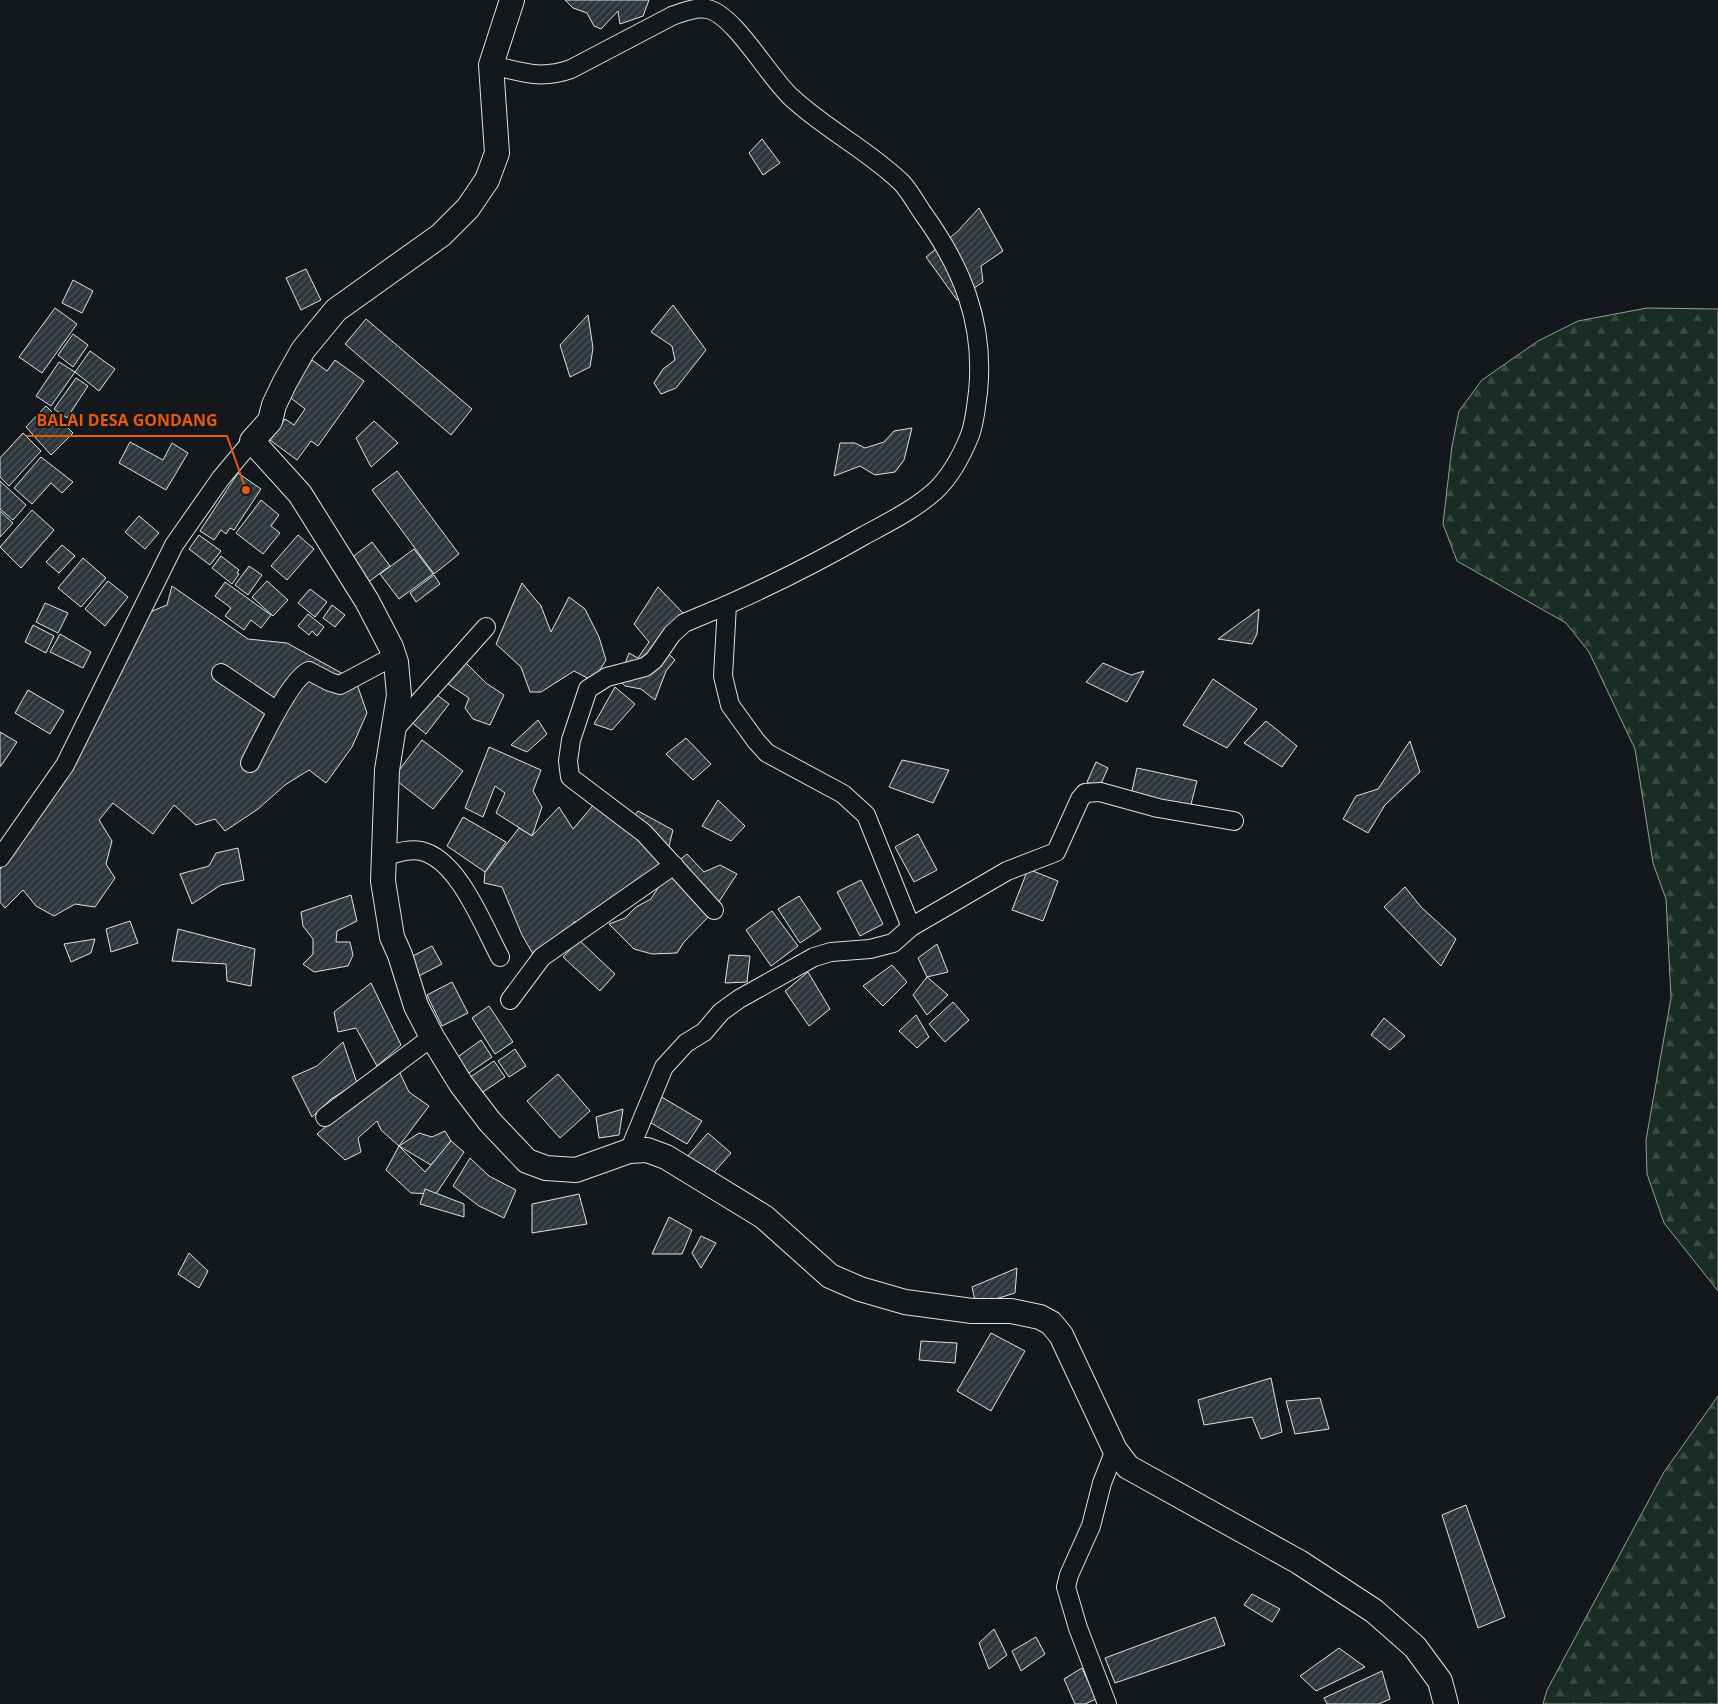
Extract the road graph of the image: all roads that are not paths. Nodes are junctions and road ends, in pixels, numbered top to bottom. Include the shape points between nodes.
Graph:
1 (512, 0) edge
2 (491, 65) junction
3 (252, 441) junction
4 (727, 605) junction
5 (486, 627) dead end
6 (394, 656) junction
7 (221, 673) dead end
8 (277, 711) junction
9 (395, 729) junction
10 (250, 763) dead end
11 (1234, 821) dead end
12 (383, 857) junction
13 (0, 858) edge
14 (674, 865) junction
15 (714, 910) dead end
16 (911, 927) junction
17 (500, 956) dead end
18 (510, 1000) dead end
19 (432, 1037) junction
20 (325, 1118) dead end
21 (628, 1151) junction
22 (1115, 1450) junction
23 (1107, 1704) edge
24 (1446, 1704) edge

1 - 2 street
2 - 3 street via 497,153 486,180 468,208 442,235 336,310 303,350 281,390 270,421
2 - 4 street via 543,76 554,75 672,16 690,9 712,11 746,40 791,98 870,156 903,185 934,228 969,296 977,333 980,373 971,434 955,468 936,490 910,510 824,558
3 - 6 street via 300,494 367,601
3 - 13 street via 221,478 174,545 65,765
4 - 14 street via 684,623 645,667 607,677 588,689 571,740 570,777 644,833
4 - 16 street via 723,676 730,705 767,753 842,794 866,815
5 - 9 street
6 - 8 street via 340,685 305,672
6 - 9 street via 399,695
7 - 8 street
8 - 10 street
9 - 12 street via 387,770
11 - 16 street via 1158,808 1089,791 1080,799 1056,852 1007,872
12 - 17 street via 414,850 437,858 446,865
12 - 19 street via 382,881 392,937 416,1006
14 - 15 street
14 - 18 street via 542,957
16 - 21 street via 893,942 870,949 831,952 814,957 721,1012 704,1032 686,1044 664,1067
19 - 20 street
19 - 21 street via 461,1084 490,1122 528,1161 546,1168 576,1170
21 - 22 street via 647,1150 674,1162 764,1217 818,1268 842,1283 905,1302 972,1311 1011,1311 1040,1317 1051,1323 1068,1347
22 - 23 street via 1066,1587
22 - 24 street via 1138,1474 1299,1562 1374,1611 1415,1647 1440,1682

